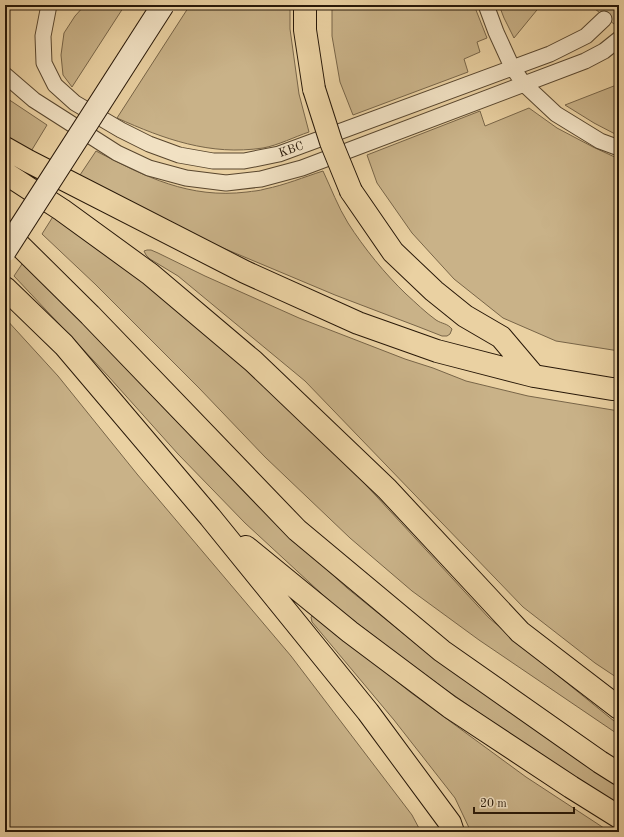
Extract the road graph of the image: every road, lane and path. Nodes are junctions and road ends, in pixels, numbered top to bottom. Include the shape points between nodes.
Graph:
1 (48, 5) edge
2 (162, 5) edge
3 (306, 5) edge
4 (486, 5) edge
5 (604, 20) dead end
6 (619, 39) edge
7 (512, 67) junction
8 (5, 75) edge
9 (524, 84) junction
10 (5, 148) edge
11 (619, 148) edge
12 (5, 173) edge
13 (5, 231) edge
14 (5, 251) edge
15 (5, 288) edge
16 (534, 376) junction
17 (619, 389) edge
18 (210, 516) junction
19 (619, 708) edge
20 (619, 774) edge
21 (619, 817) edge
22 (454, 832) edge

1 - 7 lane, KBC via 43,36 44,63 54,85 75,103 128,134 179,155 213,161 244,161 279,154
2 - 14 street, bridge
3 - 16 highway, bridge via 305,30 314,89 330,142 351,191 393,252 465,316 501,337
4 - 7 lane
5 - 7 lane, KBC via 586,36 550,54
6 - 9 lane, KBC via 585,61
7 - 9 lane
8 - 9 lane, KBC via 34,100 117,153 149,168 186,178 226,183 261,179 302,168
9 - 11 lane via 556,114 600,141
10 - 16 highway via 245,272 358,323 437,351
12 - 19 highway via 62,210 150,274 253,361 387,489 520,632
13 - 20 highway via 90,315 297,530 442,651
15 - 18 highway via 64,345
16 - 17 highway
18 - 21 highway via 350,632 450,708
18 - 22 highway via 368,712

